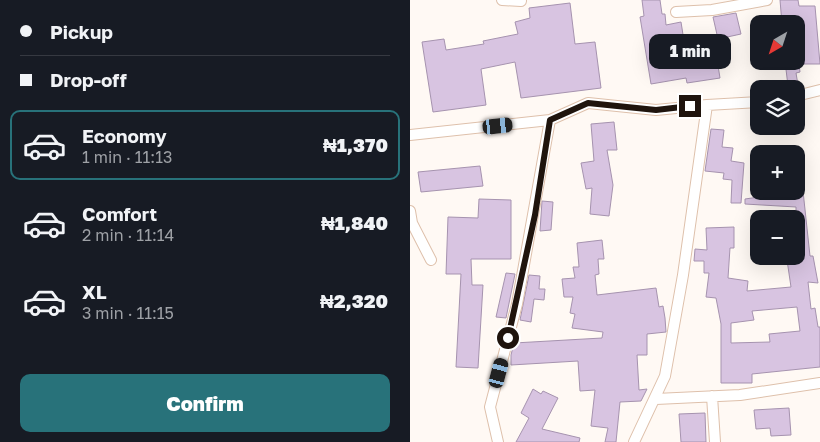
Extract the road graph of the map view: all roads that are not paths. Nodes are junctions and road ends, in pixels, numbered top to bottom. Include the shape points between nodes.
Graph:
1 (502, 0) edge
2 (766, 0) edge
3 (521, 1) dead end
4 (676, 12) dead end
5 (820, 90) edge
6 (805, 94) edge
7 (750, 103) edge
8 (707, 105) junction
9 (550, 120) junction
10 (410, 135) edge
11 (410, 211) edge
12 (431, 260) dead end
13 (820, 383) edge
14 (712, 396) junction
15 (656, 399) junction
16 (498, 442) edge
17 (634, 442) edge
18 (715, 442) edge

1 - 3 street
2 - 4 street via 712,10
5 - 6 street
7 - 8 street
8 - 9 street via 656,110 588,103
8 - 15 street via 683,275 665,376
9 - 10 street
9 - 16 street via 519,295 490,407
11 - 12 street
13 - 14 street
14 - 15 street
14 - 18 street
15 - 17 street

